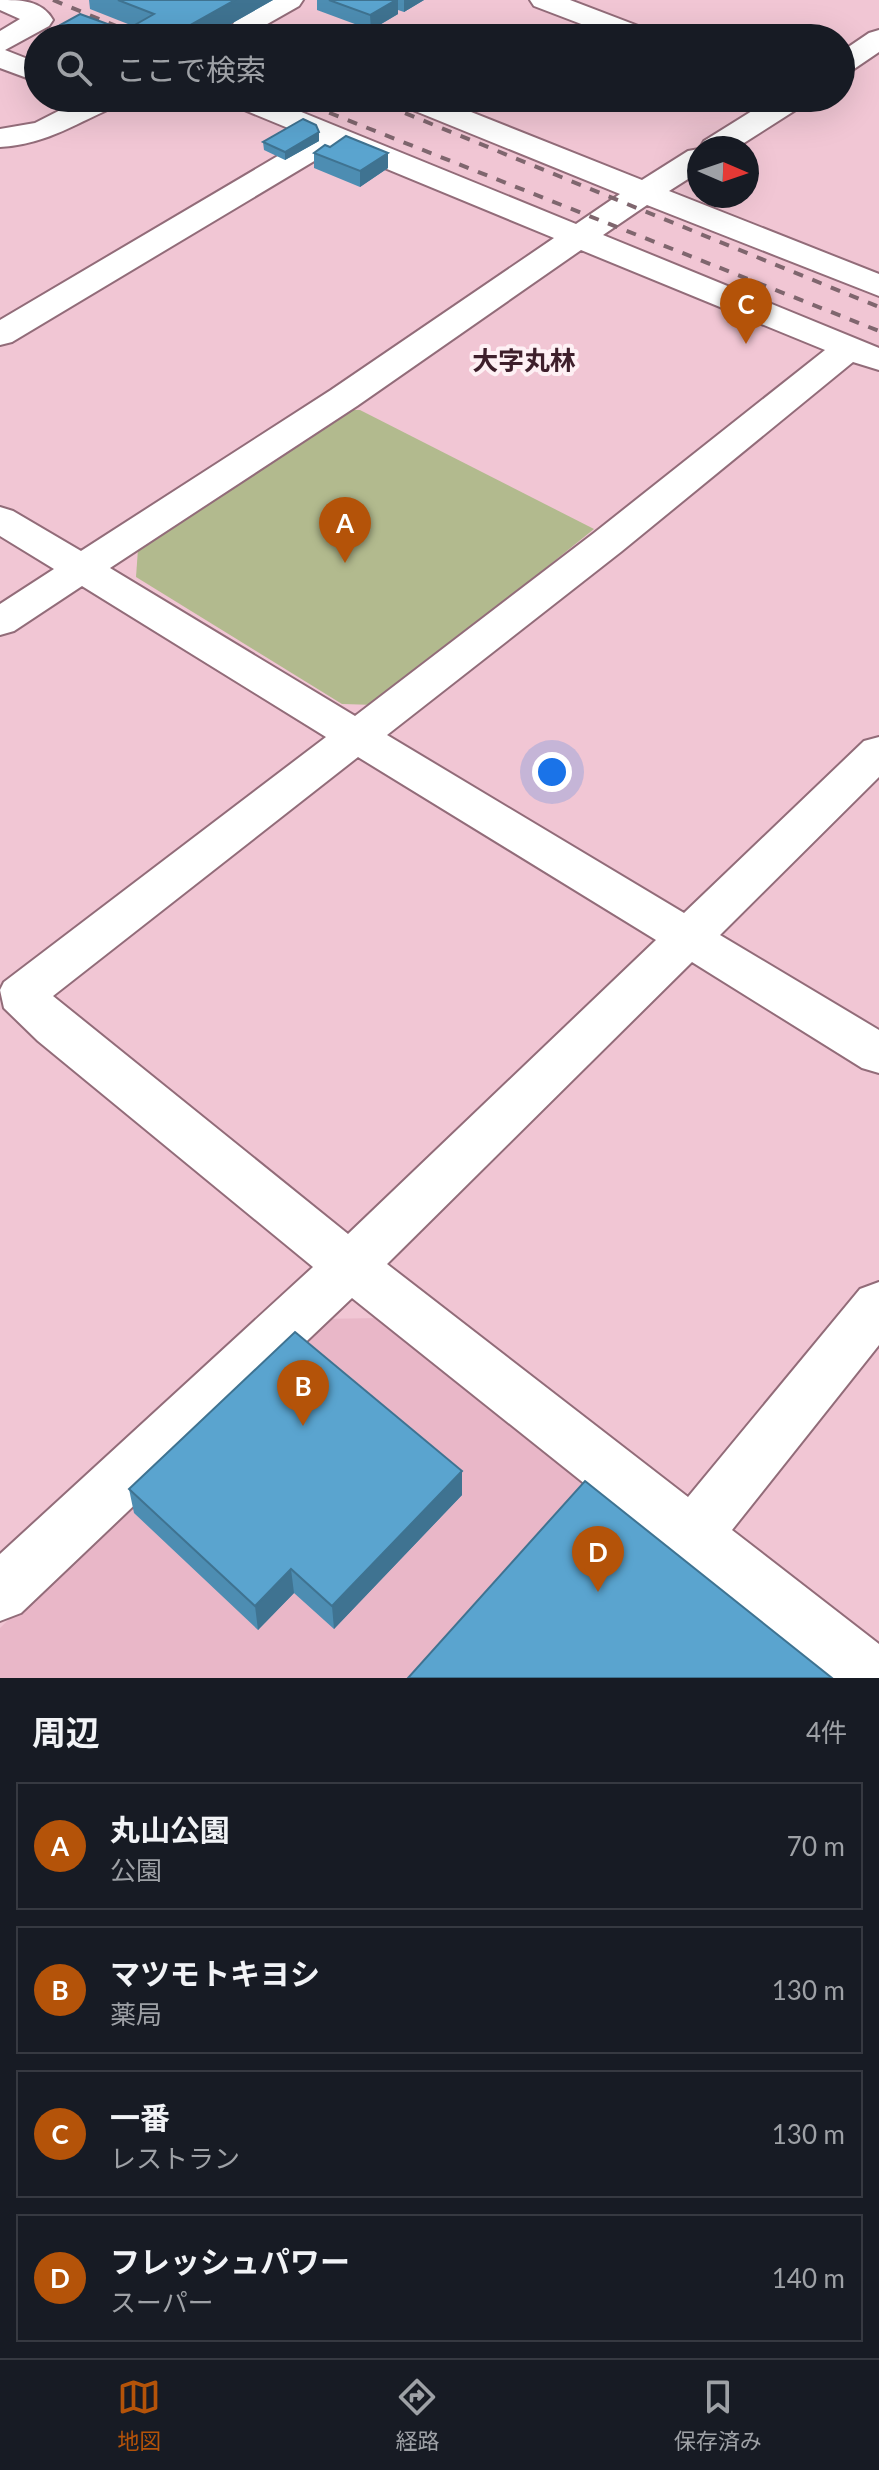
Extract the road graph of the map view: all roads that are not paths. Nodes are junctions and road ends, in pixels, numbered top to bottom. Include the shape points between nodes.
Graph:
1 (1, 0) edge
2 (289, 0) edge
3 (558, 2) edge
4 (32, 24) edge
5 (247, 24) edge
6 (611, 24) edge
7 (24, 29) edge
8 (879, 39) edge
9 (0, 43) edge
10 (855, 55) edge
11 (0, 58) edge
12 (24, 67) edge
13 (77, 112) edge
14 (274, 112) edge
15 (444, 112) edge
16 (772, 112) edge
17 (734, 136) edge
18 (332, 137) junction
19 (0, 138) edge
20 (687, 166) edge
21 (646, 192) junction
22 (577, 238) junction
23 (879, 286) edge
24 (0, 335) edge
25 (864, 354) edge
26 (0, 519) edge
27 (79, 568) junction
28 (0, 622) edge
29 (355, 735) junction
30 (879, 752) edge
31 (688, 938) junction
32 (10, 987) edge
33 (879, 1054) edge
34 (350, 1266) junction
35 (879, 1305) edge
36 (692, 1536) junction
37 (0, 1593) edge
38 (875, 1678) edge

1 - 4 street via 37,16
2 - 5 street
3 - 6 street
7 - 9 street
8 - 10 street
11 - 12 street
13 - 19 street via 43,133
14 - 18 street
15 - 21 street
16 - 17 street
18 - 22 street
18 - 24 street
20 - 21 street
21 - 22 street
21 - 23 street
22 - 25 street
22 - 27 street via 321,413
25 - 29 street
26 - 27 street
27 - 28 street
27 - 29 street
29 - 31 street
29 - 32 street
30 - 31 street
31 - 33 street
31 - 34 street
32 - 34 street
34 - 36 street
34 - 37 street
35 - 36 street
36 - 38 street

